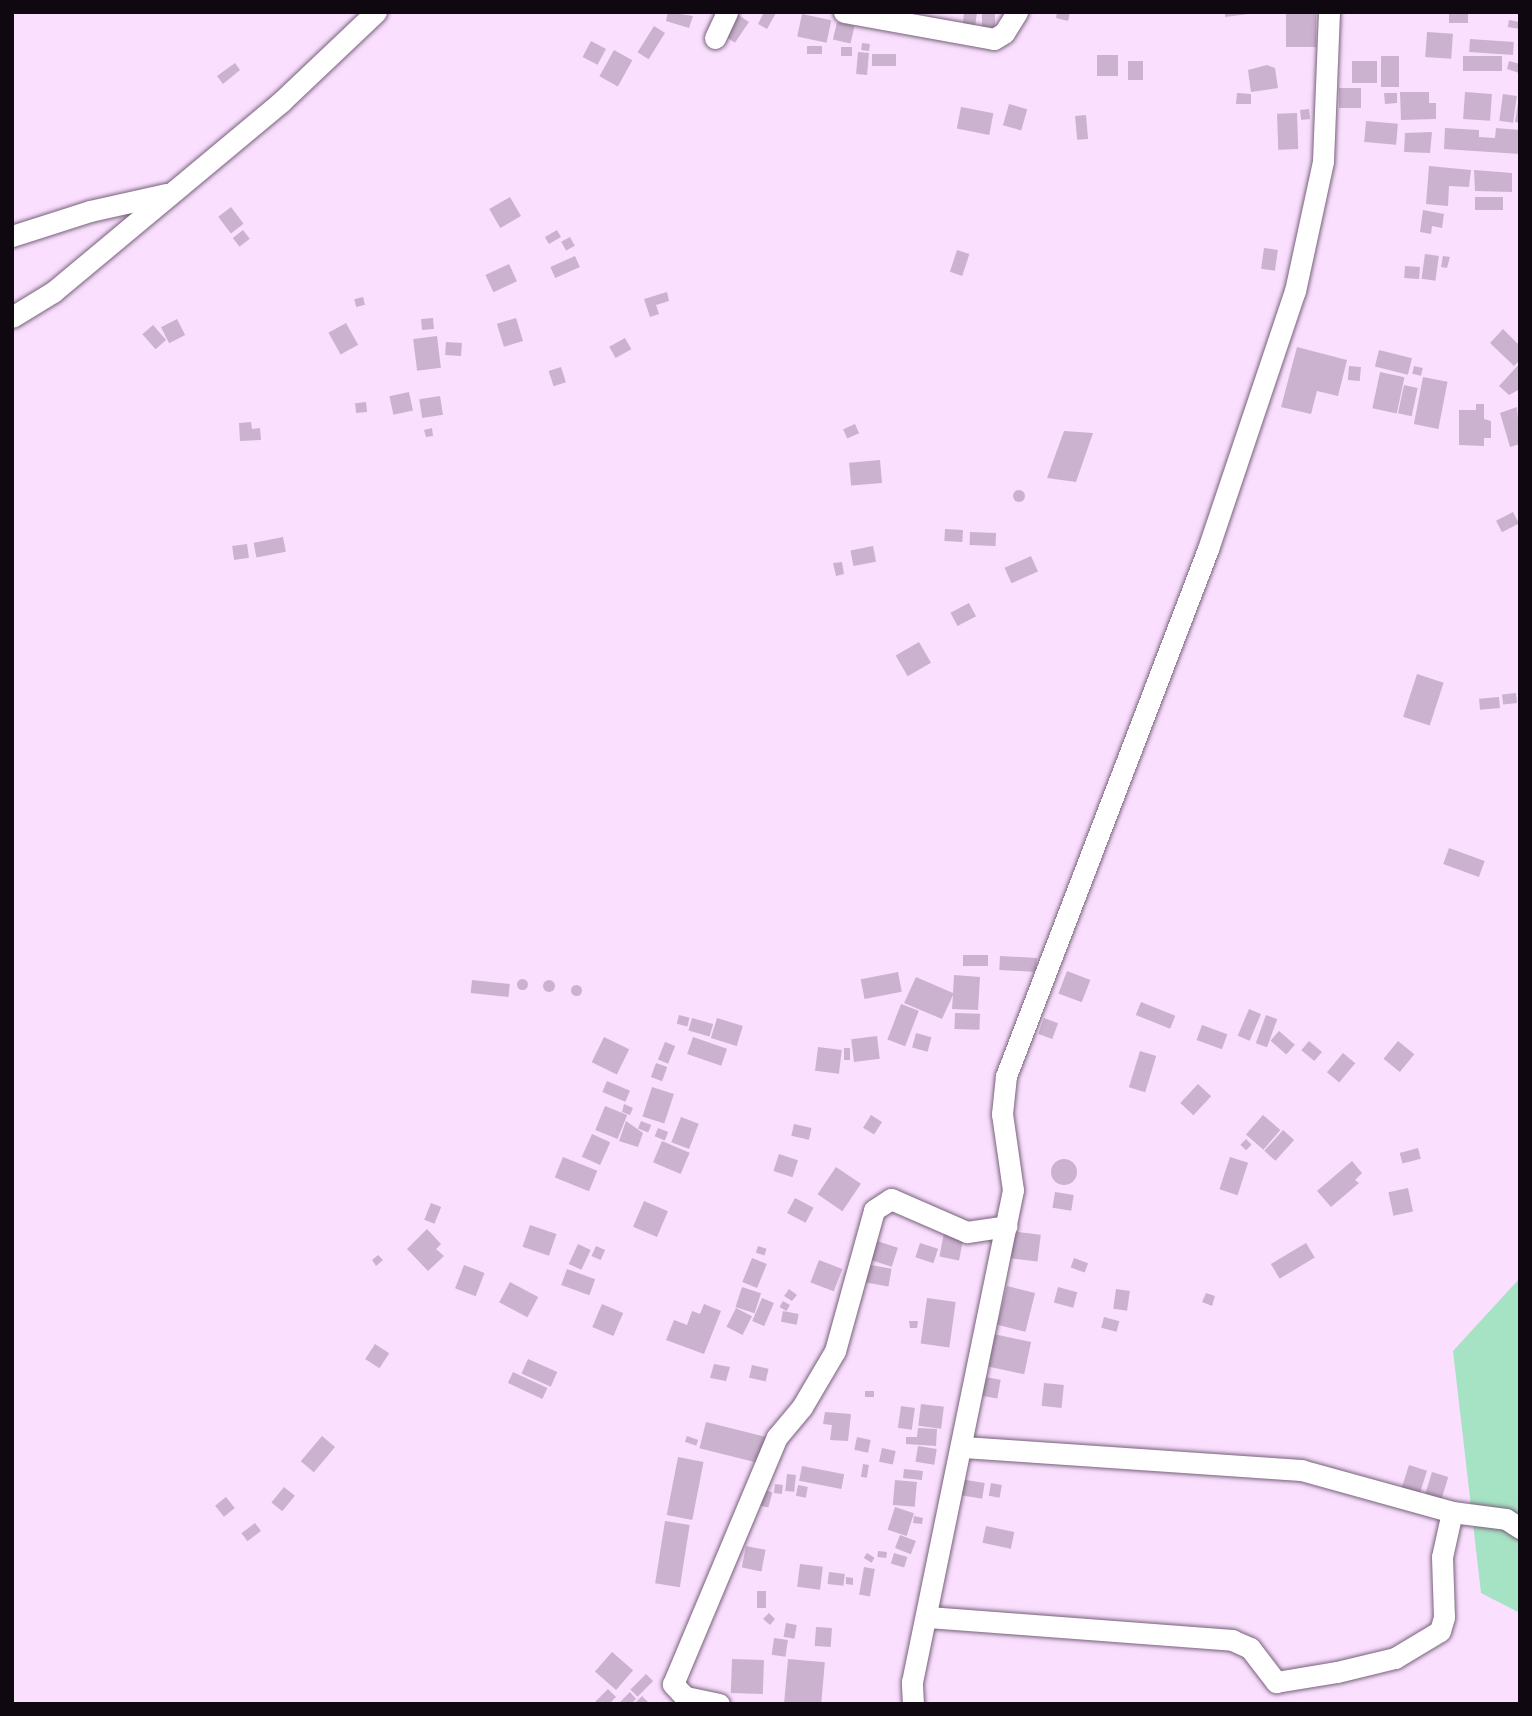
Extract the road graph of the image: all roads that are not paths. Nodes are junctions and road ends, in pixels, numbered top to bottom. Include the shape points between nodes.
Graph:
1 (376, 12) edge
2 (727, 12) edge
3 (844, 12) edge
4 (1017, 12) edge
5 (1329, 12) edge
6 (715, 38) dead end
7 (172, 193) junction
8 (12, 236) edge
9 (12, 317) edge
10 (1007, 1226) junction
11 (963, 1447) junction
12 (1452, 1512) junction
13 (1520, 1528) edge
14 (928, 1617) junction
15 (719, 1704) edge
16 (913, 1704) edge

1 - 7 street via 281,102
2 - 6 street
3 - 4 street via 994,39 1004,33
5 - 10 street via 1323,161 1294,291 1208,548 1006,1076 1002,1114 1013,1190
7 - 8 street via 90,211
7 - 9 street via 53,292
10 - 11 street
10 - 15 street via 967,1232 891,1199 874,1210 835,1351 802,1407 777,1437 673,1684 685,1697
11 - 12 street via 1301,1470
11 - 14 street
12 - 13 street via 1486,1514
12 - 14 street via 1442,1557 1444,1617 1440,1631 1395,1658 1338,1672 1276,1682 1250,1648 1231,1640
14 - 16 street via 912,1682

